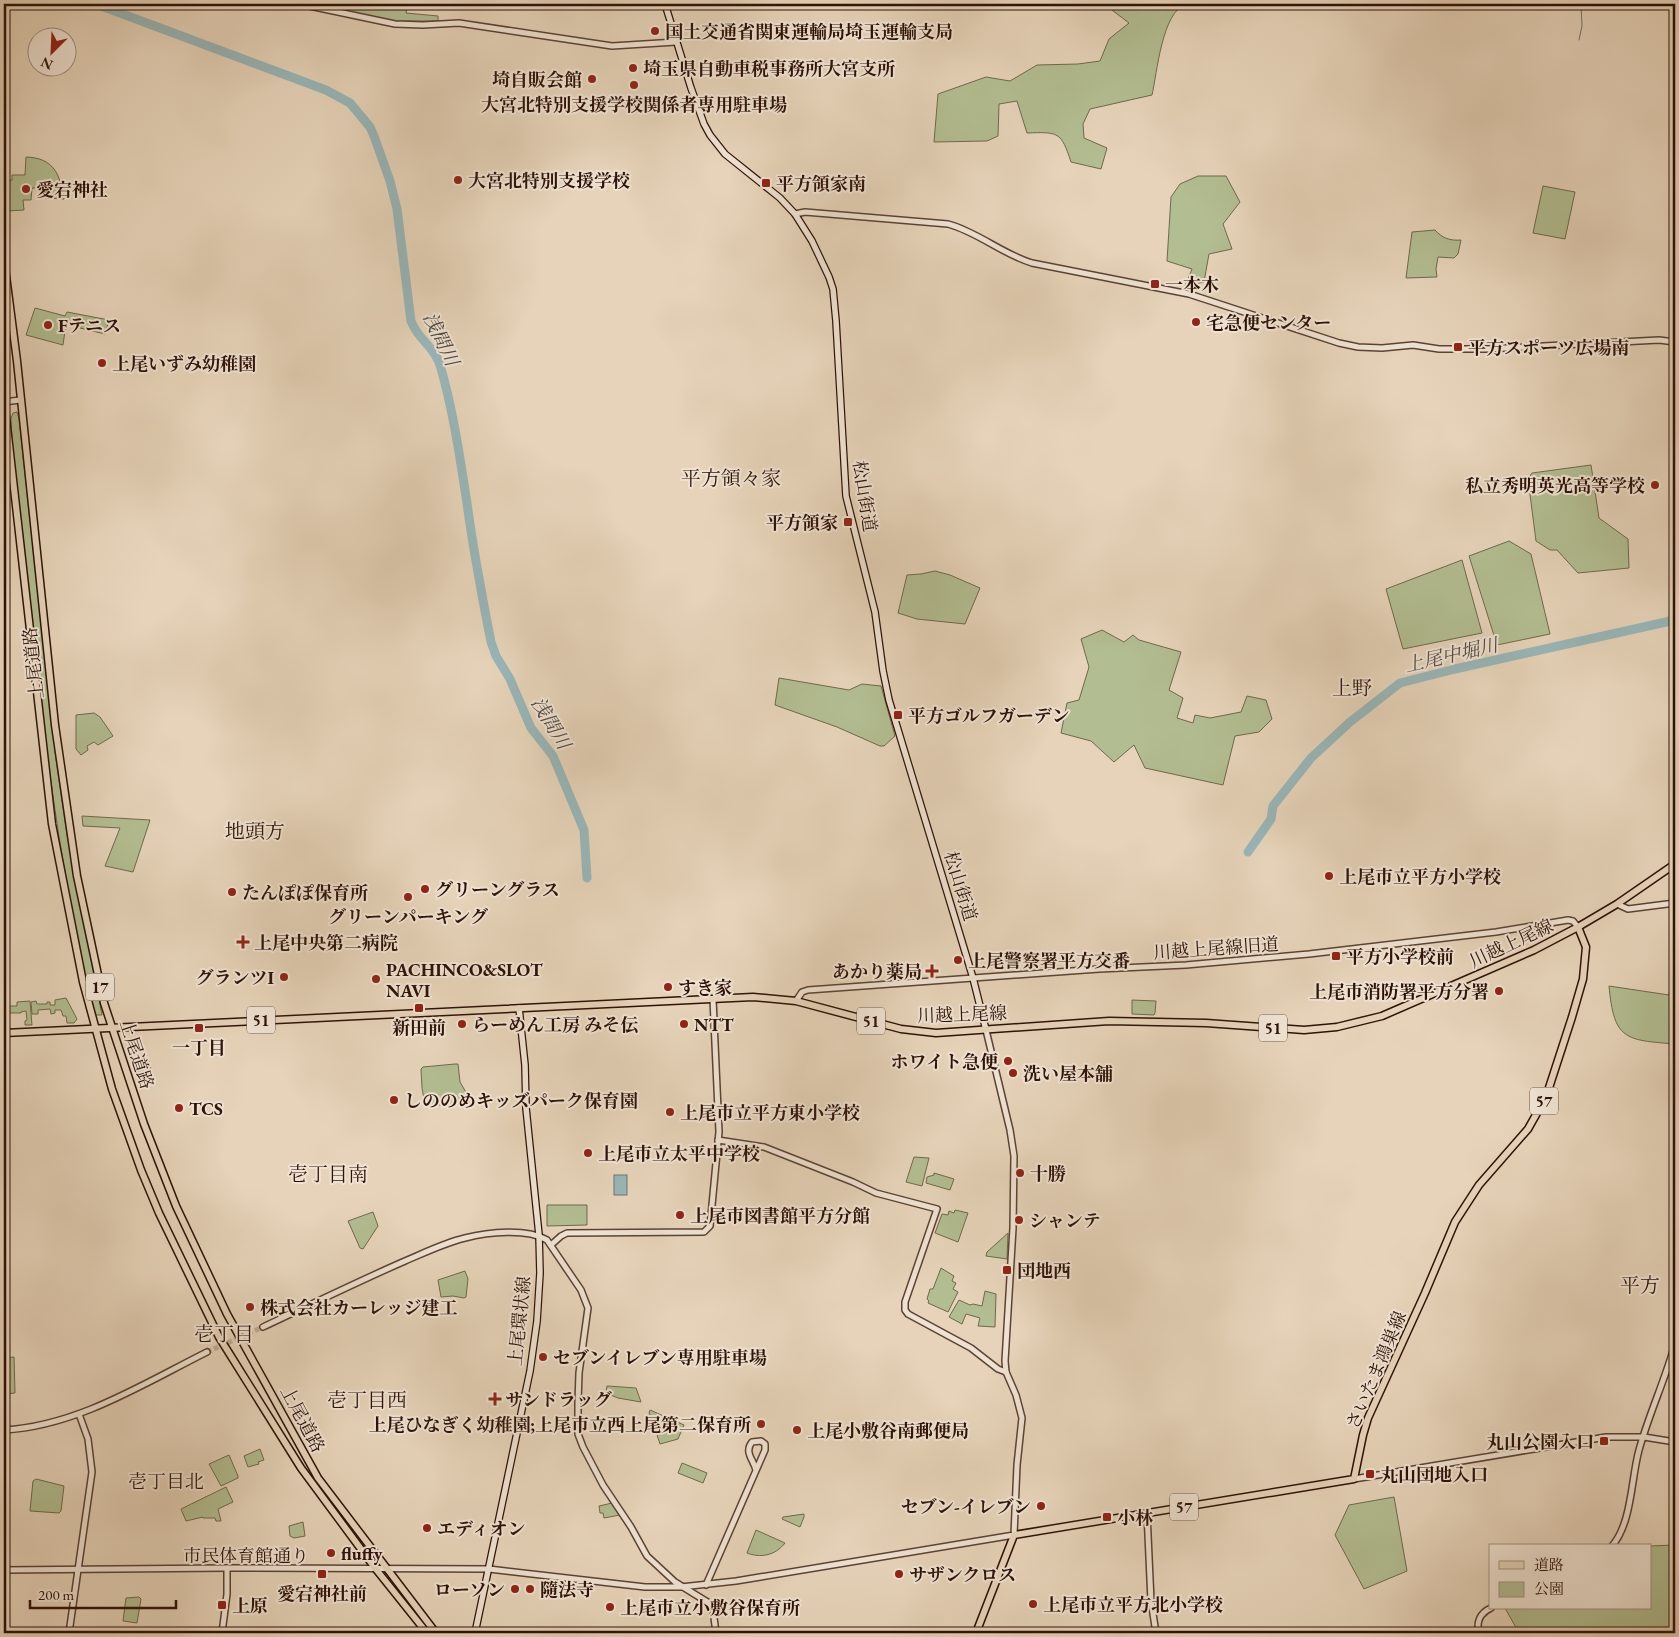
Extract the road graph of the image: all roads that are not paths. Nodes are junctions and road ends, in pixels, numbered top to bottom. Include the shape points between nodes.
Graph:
1 (300, 4) edge
2 (665, 4) edge
3 (676, 42) junction
4 (795, 214) junction
5 (4, 260) edge
6 (1675, 342) edge
7 (20, 400) junction
8 (4, 401) edge
9 (1675, 864) edge
10 (1675, 903) edge
11 (1617, 904) junction
12 (1578, 927) junction
13 (973, 978) junction
14 (713, 999) junction
15 (796, 1001) junction
16 (519, 1008) junction
17 (113, 1027) junction
18 (95, 1028) junction
19 (986, 1030) junction
20 (4, 1033) edge
21 (718, 1140) junction
22 (539, 1235) junction
23 (551, 1245) junction
24 (263, 1328) tunnel mouth
25 (1675, 1344) edge
26 (207, 1352) tunnel mouth
27 (1006, 1372) junction
28 (79, 1414) junction
29 (4, 1430) edge
30 (1644, 1437) junction
31 (1675, 1442) edge
32 (756, 1470) junction
33 (1354, 1479) junction
34 (1148, 1513) junction
35 (1014, 1535) junction
36 (1613, 1544) edge
37 (227, 1568) junction
38 (375, 1568) junction
39 (386, 1568) junction
40 (489, 1569) junction
41 (4, 1570) edge
42 (79, 1570) junction
43 (706, 1585) junction
44 (681, 1587) junction
45 (1489, 1609) edge
46 (69, 1633) edge
47 (222, 1633) edge
48 (427, 1633) edge
49 (436, 1633) edge
50 (475, 1633) edge
51 (716, 1633) edge
52 (976, 1633) edge
53 (1156, 1633) edge
54 (1478, 1633) edge

1 - 3 street via 395,24 459,23 612,46
2 - 3 main road, 松山街道
3 - 4 main road, 松山街道 via 710,135 725,154
4 - 6 street via 805,212 948,224 1026,261 1189,294 1349,346 1470,350 1659,340
4 - 13 main road, 松山街道 via 820,257 833,289 850,514 875,612 889,700
5 - 7 main road, 上尾道路 / 17
7 - 8 street
7 - 17 main road, 上尾道路 / 17 via 68,822 98,978
8 - 18 main road, 上尾道路 / 17 via 52,824 73,940
9 - 11 main road, 川越上尾線 / 51
10 - 11 street via 1628,909
11 - 12 main road, 川越上尾線 / 51
12 - 13 street, 川越上尾線旧道 via 1568,920 1504,931 1309,954
12 - 19 main road, 川越上尾線 / 51 via 1510,962 1391,1012 1337,1027 1304,1030 1109,1021
12 - 33 main road, さいたま鴻巣線 / 57 via 1586,947 1582,978 1546,1097 1528,1129 1479,1185 1455,1222 1368,1418
13 - 15 street, 川越上尾線旧道 via 808,990 802,992
13 - 19 main road, 松山街道
14 - 15 main road, 川越上尾線 / 51 via 753,997
14 - 16 main road, 川越上尾線 / 51
14 - 21 street
15 - 19 main road, 川越上尾線 / 51 via 912,1031
16 - 17 main road, 川越上尾線 / 51
16 - 22 main road, 上尾環状線
17 - 18 main road, 川越上尾線 / 51
17 - 39 main road, 上尾道路 / 17 via 172,1198 227,1314 318,1478
18 - 20 main road, 川越上尾線 / 51
18 - 38 main road, 上尾道路 / 17 via 112,1089 141,1170 170,1238 212,1322 292,1454
19 - 27 street via 1015,1164
21 - 23 street via 710,1226 704,1232 567,1233
21 - 27 street via 764,1147 876,1193 935,1207 905,1310
22 - 23 street
22 - 24 street via 487,1233 461,1239 369,1277
22 - 40 main road, 上尾環状線 via 536,1331
23 - 44 street via 581,1290 588,1308 579,1373 577,1423 580,1441 647,1556
25 - 30 street
26 - 28 street
27 - 35 street via 1022,1418
28 - 29 street via 22,1429
28 - 42 street via 88,1438 92,1472
30 - 31 street
30 - 33 street via 1594,1439
30 - 36 street via 1625,1521
32 - 32 street via 748,1448 752,1442 762,1441 766,1446
32 - 43 street
33 - 34 main road, 57
34 - 35 main road, 57
34 - 53 street via 1151,1601
35 - 43 street, 市民体育館通り
35 - 52 main road
37 - 38 street, 市民体育館通り
37 - 42 street, 市民体育館通り
37 - 47 street
38 - 39 street, 市民体育館通り
38 - 48 main road, 上尾道路 / 17
39 - 40 street, 市民体育館通り
39 - 49 main road, 上尾道路 / 17
40 - 44 street, 市民体育館通り via 645,1587
40 - 50 main road, 上尾環状線
41 - 42 street, 市民体育館通り
42 - 46 street
43 - 44 street, 市民体育館通り
44 - 51 street via 709,1603
45 - 54 street via 1479,1620

